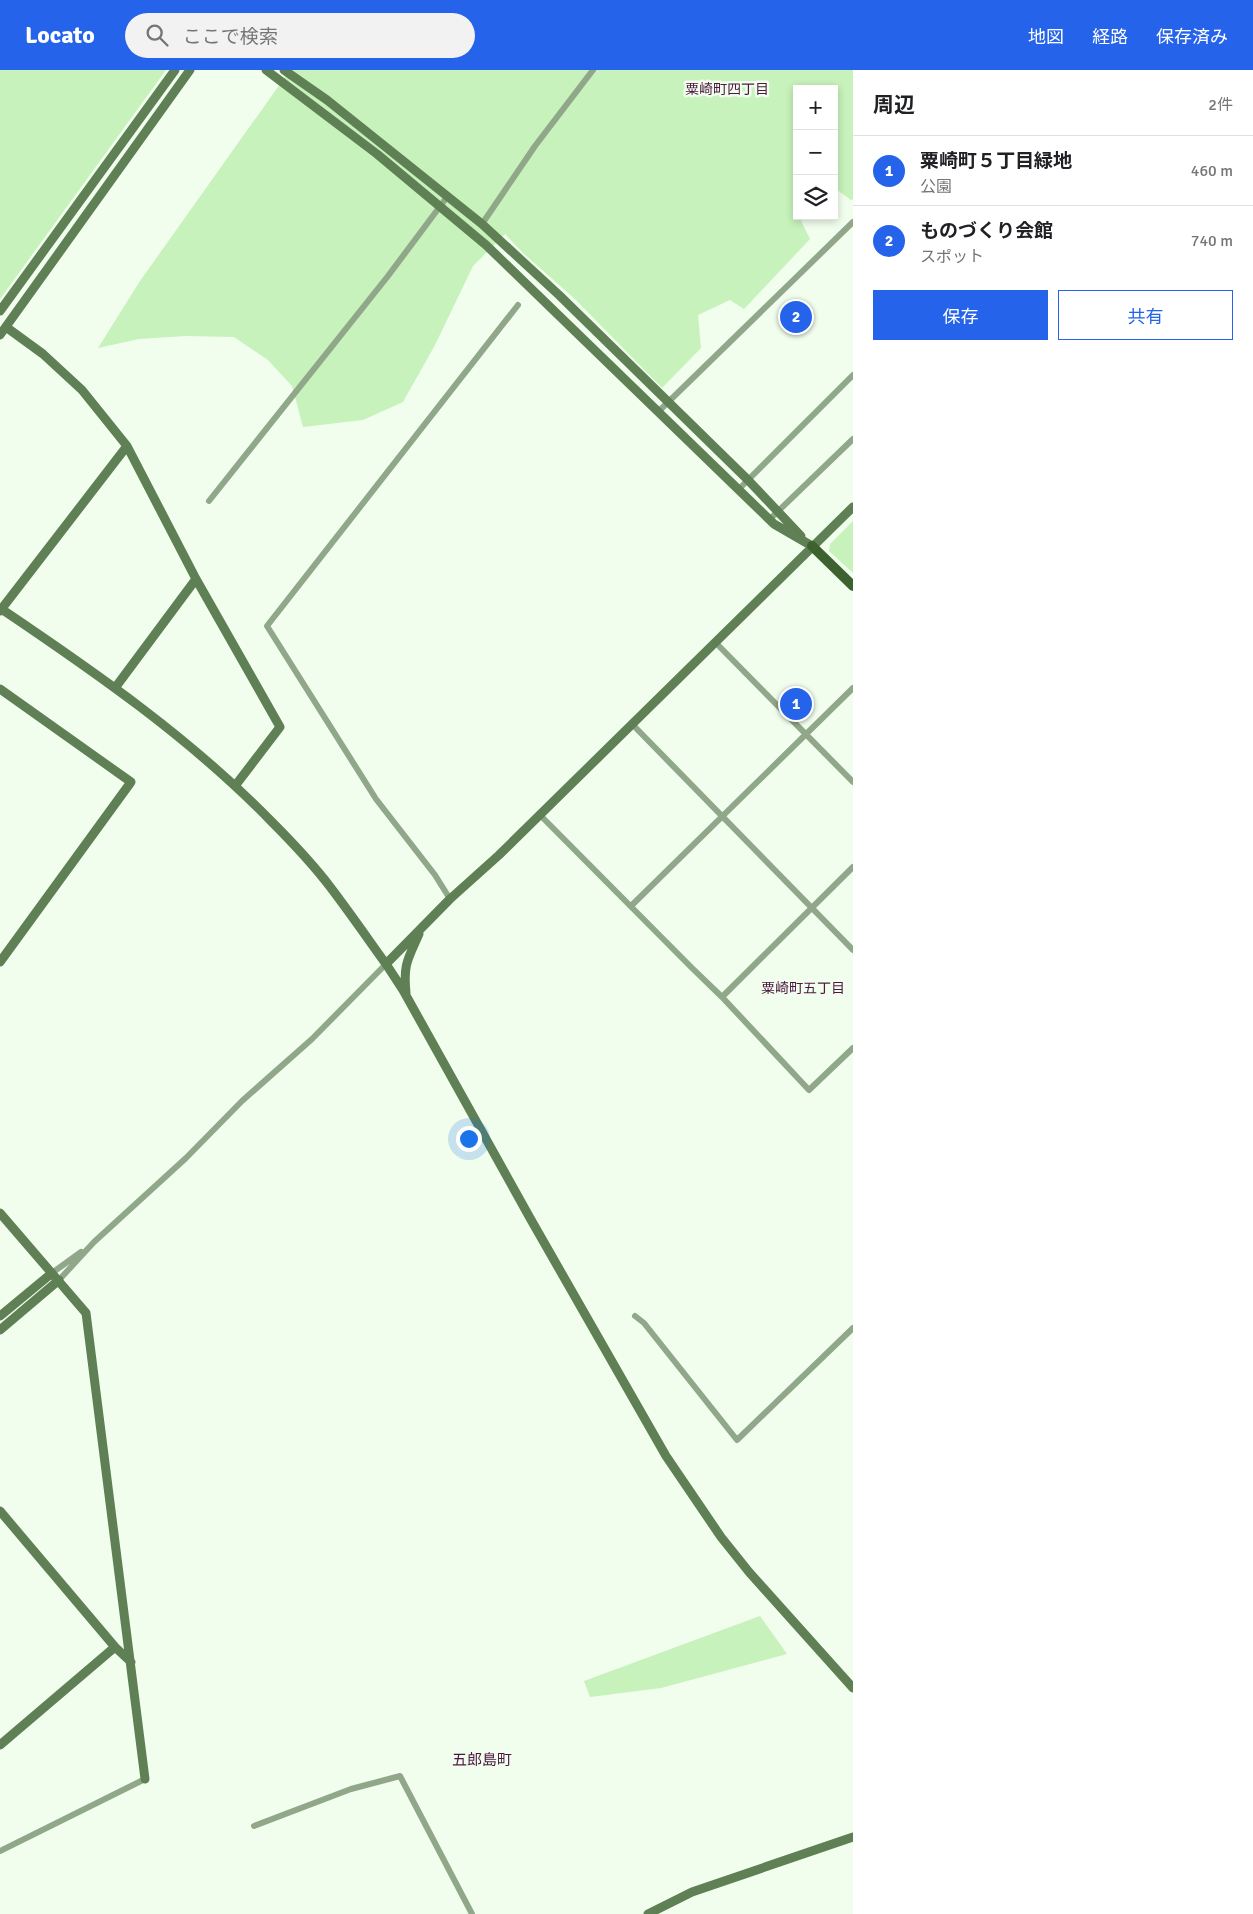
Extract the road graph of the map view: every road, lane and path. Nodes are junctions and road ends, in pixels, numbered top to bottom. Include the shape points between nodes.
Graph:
1 (175, 70) edge
2 (190, 70) edge
3 (266, 70) edge
4 (284, 70) edge
5 (593, 70) edge
6 (447, 196) junction
7 (441, 206) junction
8 (853, 222) edge
9 (482, 224) junction
10 (518, 305) dead end
11 (0, 311) edge
12 (6, 327) junction
13 (0, 335) edge
14 (853, 374) edge
15 (668, 402) junction
16 (659, 411) junction
17 (853, 440) edge
18 (127, 446) junction
19 (748, 480) junction
20 (739, 489) junction
21 (209, 501) dead end
22 (853, 507) edge
23 (777, 512) junction
24 (770, 519) junction
25 (812, 546) junction
26 (196, 579) junction
27 (853, 586) edge
28 (1, 609) edge
29 (715, 642) junction
30 (115, 688) junction
31 (853, 688) edge
32 (0, 689) edge
33 (632, 724) junction
34 (806, 734) junction
35 (853, 782) edge
36 (235, 786) junction
37 (539, 814) junction
38 (722, 817) junction
39 (853, 867) edge
40 (450, 899) junction
41 (631, 906) junction
42 (812, 908) junction
43 (421, 930) junction
44 (853, 950) edge
45 (0, 962) edge
46 (386, 964) junction
47 (406, 995) junction
48 (722, 997) junction
49 (853, 1048) edge
50 (0, 1213) edge
51 (94, 1242) junction
52 (52, 1273) junction
53 (58, 1280) junction
54 (0, 1316) edge
55 (635, 1316) dead end
56 (853, 1328) edge
57 (0, 1330) edge
58 (0, 1510) edge
59 (115, 1647) junction
60 (132, 1662) junction
61 (853, 1688) edge
62 (0, 1745) edge
63 (145, 1779) joint
64 (254, 1826) dead end
65 (853, 1838) edge
66 (0, 1851) edge
67 (472, 1914) edge
68 (648, 1914) edge

1 - 11 street
2 - 12 street
3 - 7 street
4 - 6 street via 327,100
5 - 9 street via 535,146
6 - 7 street
6 - 9 street
7 - 16 street
7 - 21 street
8 - 15 street
9 - 15 street via 559,294
10 - 40 street via 267,626 376,799
12 - 13 street
12 - 18 street via 82,390
14 - 19 street
15 - 16 street
15 - 19 street
16 - 20 street
17 - 23 street
18 - 26 street
18 - 28 street
19 - 20 street
19 - 23 street
20 - 24 street
22 - 25 street
23 - 24 street
23 - 25 street
24 - 25 street
25 - 27 main road
25 - 29 street
26 - 30 street
26 - 36 street via 280,727
28 - 30 street
29 - 33 street
29 - 34 street
30 - 36 street
31 - 34 street
32 - 45 street via 131,782
33 - 37 street
33 - 38 street
34 - 35 street
34 - 38 street
36 - 46 street via 271,820 330,886
37 - 40 street
37 - 41 street
38 - 41 street
38 - 42 street
39 - 42 street
40 - 43 street
41 - 48 street
42 - 44 street
42 - 48 street
43 - 46 street
43 - 47 street via 406,964
46 - 47 street
46 - 51 street via 312,1038 242,1100 186,1158
47 - 61 street via 666,1456 721,1537
48 - 49 street via 809,1090
50 - 52 street
51 - 52 street
51 - 53 street
52 - 53 street
52 - 54 street
53 - 57 street
53 - 60 street via 86,1312
55 - 56 street via 644,1323 737,1440
58 - 59 street
59 - 60 street
59 - 62 street
60 - 63 street
63 - 66 street
64 - 67 street via 351,1789 400,1776
65 - 68 street via 692,1892

